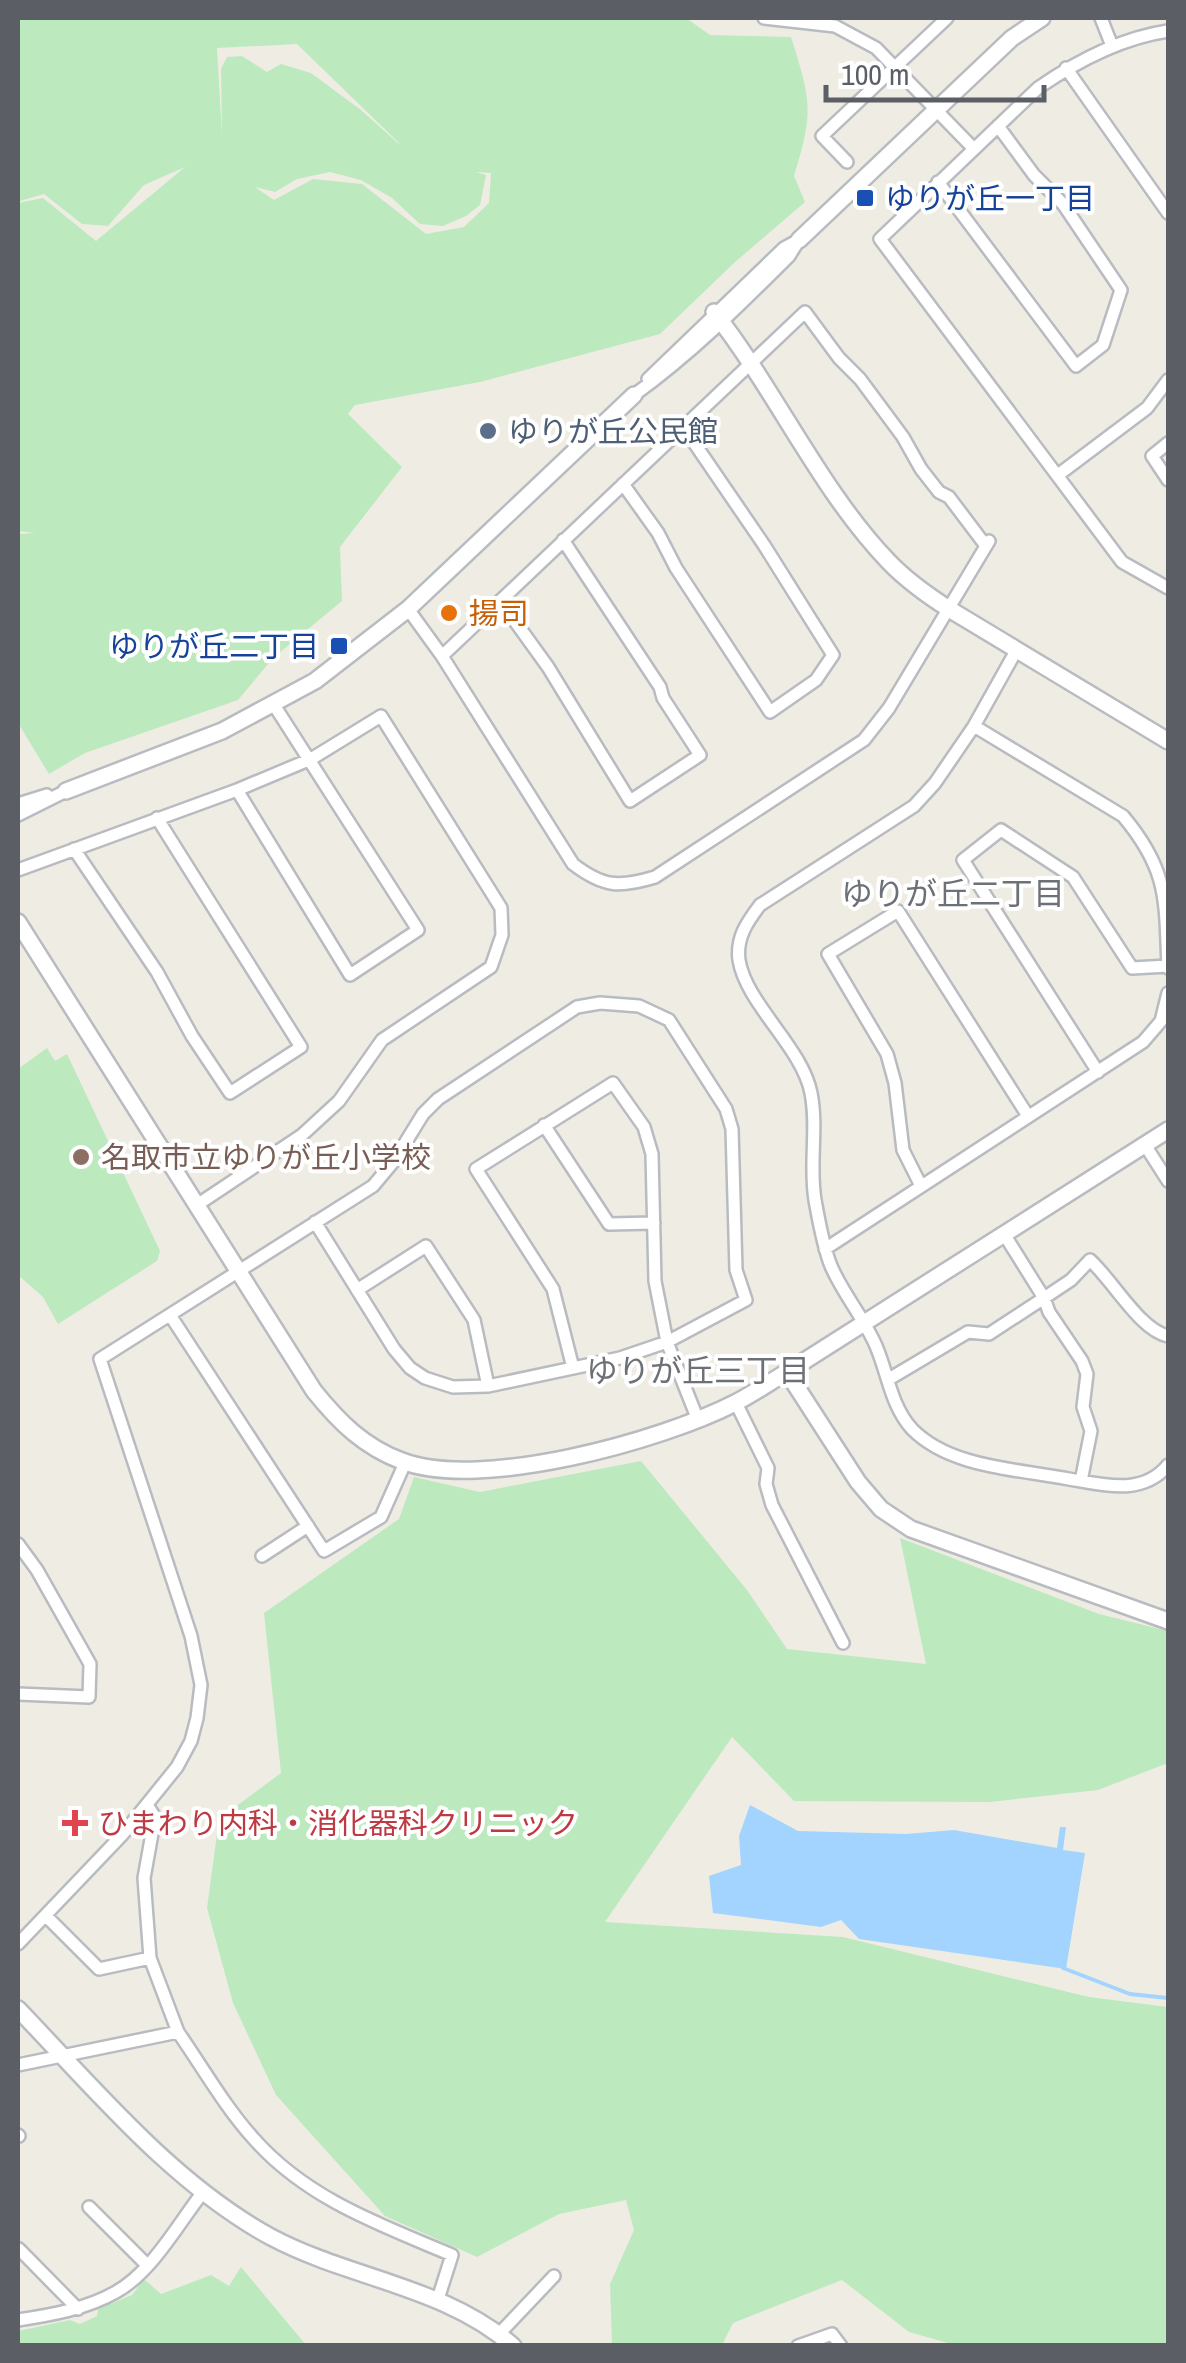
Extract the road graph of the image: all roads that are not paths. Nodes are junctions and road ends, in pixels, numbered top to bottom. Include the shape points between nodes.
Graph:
1 (765, 18) edge
2 (948, 18) edge
3 (1042, 18) edge
4 (1101, 18) edge
5 (1168, 31) edge
6 (1112, 46) junction
7 (896, 66) junction
8 (1066, 68) junction
9 (937, 110) junction
10 (998, 126) junction
11 (973, 148) junction
12 (847, 162) dead end
13 (938, 182) junction
14 (1168, 213) edge
15 (807, 232) joint
16 (718, 317) junction
17 (751, 363) junction
18 (1168, 380) edge
19 (634, 394) joint
20 (684, 428) junction
21 (1168, 444) edge
22 (1058, 474) junction
23 (1168, 480) edge
24 (623, 484) junction
25 (563, 540) junction
26 (1168, 588) edge
27 (501, 602) junction
28 (949, 609) junction
29 (408, 610) junction
30 (1016, 652) junction
31 (442, 656) junction
32 (274, 705) junction
33 (974, 726) junction
34 (1168, 742) edge
35 (311, 759) junction
36 (237, 790) junction
37 (66, 791) junction
38 (18, 804) edge
39 (18, 814) edge
40 (156, 818) junction
41 (74, 849) junction
42 (18, 870) edge
43 (18, 922) edge
44 (1168, 967) edge
45 (1168, 993) edge
46 (1098, 1072) junction
47 (1028, 1116) junction
48 (544, 1125) junction
49 (1168, 1130) edge
50 (1145, 1145) junction
51 (1168, 1181) edge
52 (921, 1186) junction
53 (196, 1205) junction
54 (315, 1222) junction
55 (654, 1223) junction
56 (1004, 1234) junction
57 (826, 1249) junction
58 (239, 1272) junction
59 (357, 1290) junction
60 (1044, 1298) junction
61 (170, 1315) junction
62 (864, 1323) junction
63 (1168, 1336) edge
64 (667, 1342) junction
65 (573, 1368) junction
66 (787, 1372) junction
67 (889, 1379) junction
68 (488, 1386) junction
69 (736, 1403) junction
70 (698, 1420) junction
71 (405, 1463) junction
72 (1168, 1465) edge
73 (1081, 1481) junction
74 (308, 1526) junction
75 (18, 1544) edge
76 (262, 1556) dead end
77 (1168, 1621) edge
78 (844, 1643) dead end
79 (18, 1694) edge
80 (147, 1805) junction
81 (46, 1916) junction
82 (18, 1944) edge
83 (150, 1958) junction
84 (18, 2010) edge
85 (178, 2032) junction
86 (64, 2056) junction
87 (18, 2065) edge
88 (204, 2192) junction
89 (90, 2207) dead end
90 (19, 2249) edge
91 (147, 2265) junction
92 (554, 2276) dead end
93 (438, 2299) junction
94 (78, 2309) junction
95 (18, 2320) edge
96 (498, 2334) junction
97 (513, 2346) edge
98 (798, 2346) edge
99 (841, 2346) edge

1 - 7 street via 835,26
2 - 7 street
3 - 9 street
4 - 6 street
5 - 6 street
6 - 8 street
7 - 9 street
7 - 12 street via 822,136
8 - 10 street
8 - 14 street
9 - 11 street
9 - 15 street
10 - 11 street
10 - 13 street via 1063,204 1121,290 1103,345 1076,366
11 - 13 street
13 - 22 street via 880,239
15 - 16 street
16 - 17 street
16 - 19 street via 671,369
17 - 20 street
17 - 28 street via 860,530 916,587
17 - 28 street via 805,312 860,379 920,469 988,544
18 - 22 street via 1146,408
19 - 29 street
20 - 24 street
20 - 24 street via 833,655 816,680 770,712
21 - 23 street via 1152,456
22 - 26 street via 1122,562
24 - 25 street
25 - 27 street
25 - 27 street via 700,756 630,801
27 - 31 street
28 - 30 street
28 - 31 street via 864,740 655,877 626,886 593,879 574,864
29 - 31 street
29 - 32 street
30 - 33 street
30 - 34 street
32 - 35 street
32 - 37 street
33 - 44 street via 1123,816 1142,838 1165,902
33 - 57 street via 914,806 760,906 740,941 743,978 811,1091 814,1195
35 - 36 street
35 - 36 street via 418,930 350,975
35 - 53 street via 381,716 501,908 502,935 492,967 382,1040 338,1101 302,1135
36 - 40 street
37 - 38 street
37 - 39 street
40 - 41 street
40 - 41 street via 301,1048 230,1093
41 - 42 street
43 - 53 street
44 - 46 street via 1132,968 1073,877 1001,830 963,860
45 - 46 street via 1161,1021 1143,1042
46 - 47 street
47 - 52 street
47 - 52 street via 898,911 828,954 887,1054 903,1150
48 - 55 street via 608,1224
48 - 55 street via 613,1083 644,1128 652,1154
48 - 65 street via 476,1169 553,1289
49 - 50 street
50 - 51 street
50 - 56 street
52 - 57 street
53 - 58 street
54 - 58 street
54 - 59 street
54 - 64 street via 373,1186 424,1114 454,1085 578,1007 639,1006 669,1020 732,1129 736,1270 746,1300
55 - 64 street via 655,1282
56 - 60 street
56 - 62 street
57 - 62 street
58 - 61 street
58 - 71 street via 314,1391 344,1426
59 - 68 street via 410,1368 453,1388
59 - 68 street via 426,1246 474,1320
60 - 63 street via 1090,1260 1139,1318
60 - 67 street via 989,1334 968,1332
60 - 73 street via 1087,1374 1083,1408 1091,1431
61 - 74 street
61 - 80 street via 100,1360 201,1685 192,1741
62 - 66 street
62 - 67 street
64 - 65 street
64 - 70 street
65 - 68 street
66 - 69 street
66 - 77 street via 880,1509 911,1529
67 - 73 street via 900,1413 940,1449
69 - 70 street
69 - 78 street via 768,1468 772,1505
70 - 71 street via 647,1438 500,1469 456,1472
71 - 74 street via 381,1517 324,1551
72 - 73 street via 1140,1484
74 - 76 street
75 - 79 street via 90,1664 89,1697
80 - 81 street
80 - 83 street via 155,1818 144,1878
81 - 82 street
81 - 83 street via 99,1969
83 - 85 street
84 - 86 street
85 - 86 street
85 - 93 street via 255,2140 301,2182 345,2210 452,2256
86 - 87 street
86 - 88 street
88 - 91 street
88 - 93 street via 306,2254
89 - 91 street
90 - 94 street
91 - 94 street via 118,2292
92 - 96 street
93 - 96 street
94 - 95 street
96 - 97 street
98 - 99 street via 832,2334

